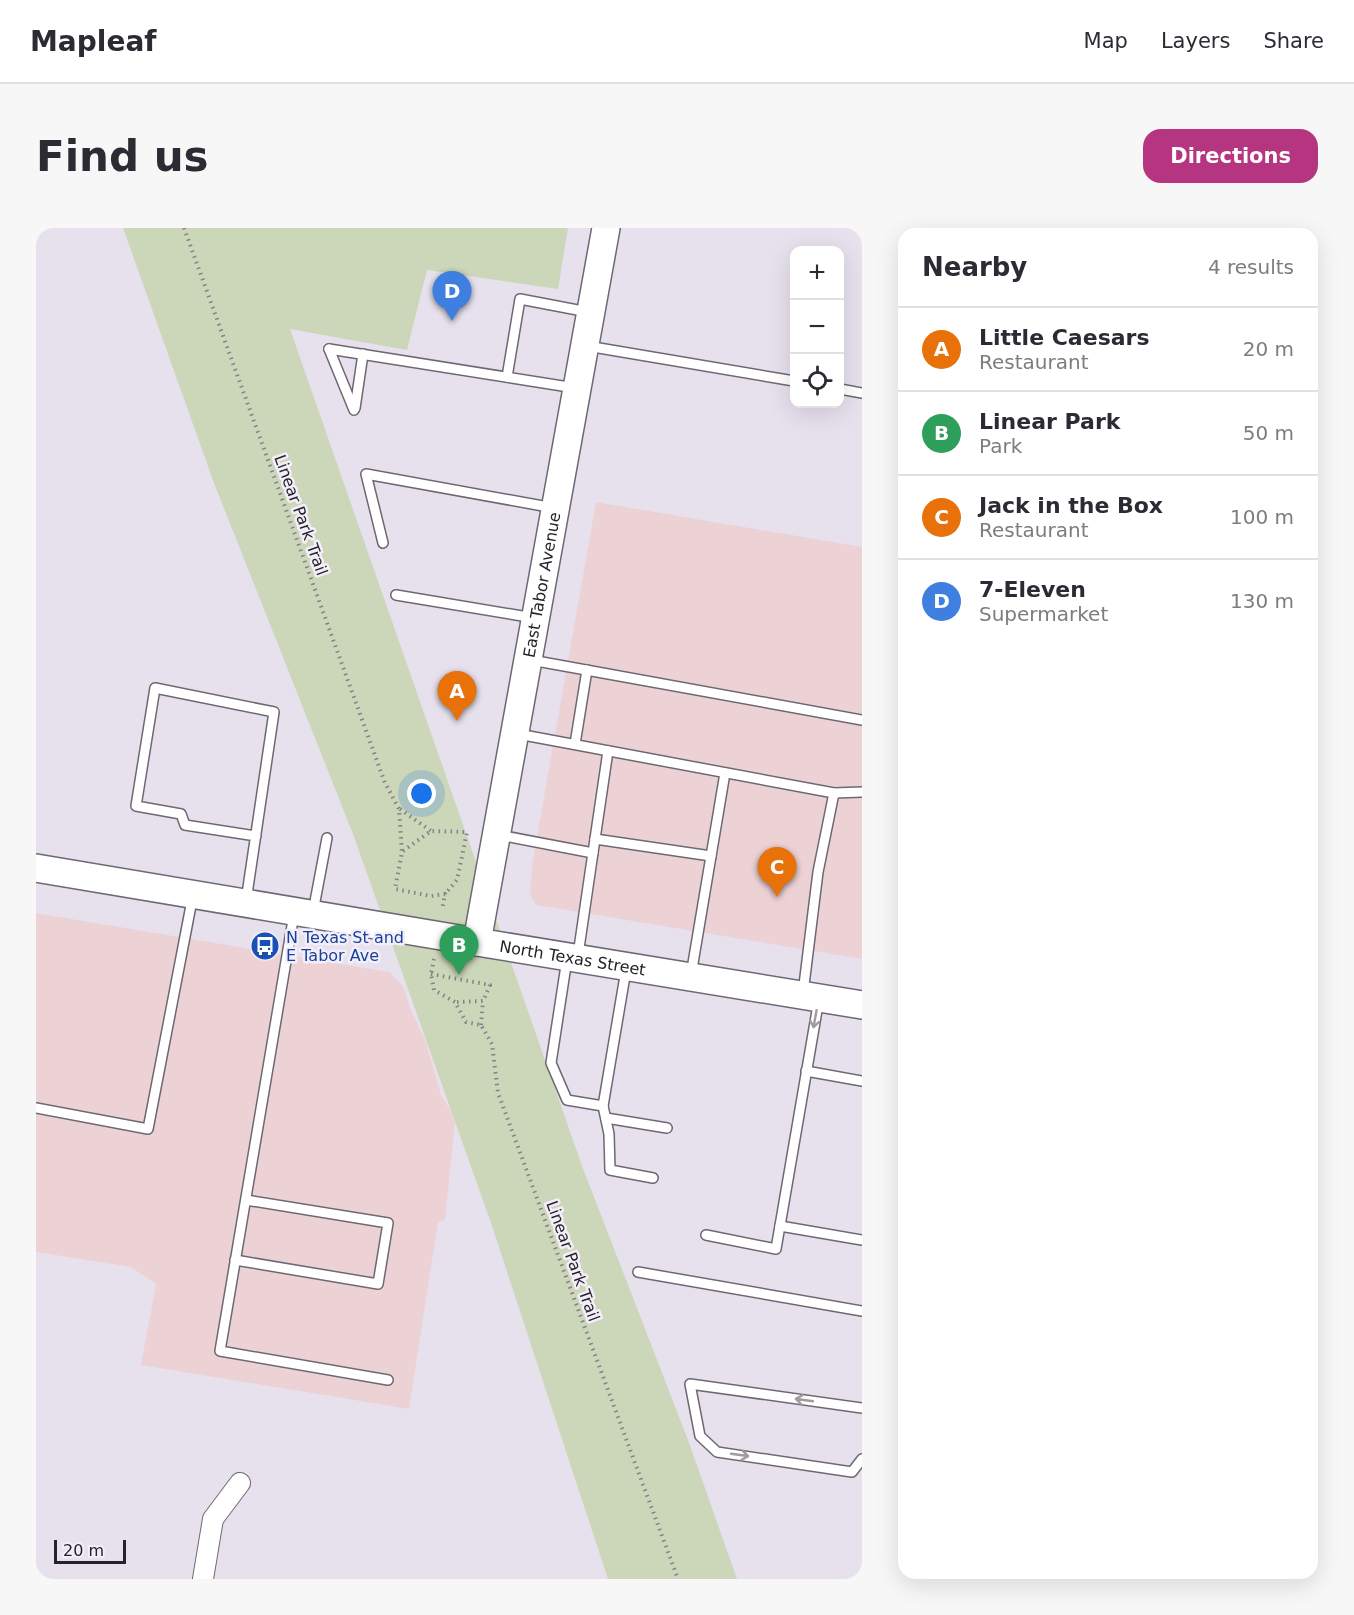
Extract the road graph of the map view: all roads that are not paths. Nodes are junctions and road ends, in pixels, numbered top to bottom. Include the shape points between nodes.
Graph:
1 (606, 228) edge
2 (591, 313) junction
3 (585, 346) junction
4 (363, 354) junction
5 (507, 377) junction
6 (790, 380) edge
7 (578, 388) junction
8 (844, 390) edge
9 (862, 393) edge
10 (556, 508) junction
11 (383, 543) dead end
12 (396, 595) dead end
13 (536, 618) junction
14 (529, 660) junction
15 (587, 670) junction
16 (862, 720) edge
17 (515, 733) junction
18 (574, 744) junction
19 (608, 751) junction
20 (725, 773) junction
21 (862, 792) edge
22 (834, 793) junction
23 (497, 834) junction
24 (256, 836) junction
25 (327, 838) dead end
26 (595, 839) junction
27 (593, 853) junction
28 (711, 856) junction
29 (36, 868) edge
30 (193, 894) junction
31 (245, 903) junction
32 (303, 913) junction
33 (477, 942) junction
34 (572, 958) junction
35 (627, 967) junction
36 (691, 977) junction
37 (811, 997) junction
38 (862, 1005) edge
39 (806, 1071) junction
40 (862, 1081) edge
41 (603, 1106) junction
42 (36, 1108) edge
43 (606, 1118) junction
44 (667, 1128) dead end
45 (653, 1178) dead end
46 (246, 1200) junction
47 (780, 1226) junction
48 (706, 1235) dead end
49 (862, 1240) edge
50 (235, 1260) junction
51 (638, 1272) dead end
52 (862, 1311) edge
53 (388, 1380) dead end
54 (862, 1408) edge
55 (862, 1459) edge
56 (240, 1483) dead end
57 (202, 1579) edge

1 - 2 main road, East Tabor Avenue
2 - 3 main road, East Tabor Avenue
2 - 5 lane via 520,299
3 - 6 lane
3 - 7 main road, East Tabor Avenue
4 - 4 lane via 329,349 354,410 358,388
4 - 5 lane
5 - 7 lane
7 - 10 main road, East Tabor Avenue
8 - 9 lane
10 - 11 lane via 366,474
10 - 13 main road, East Tabor Avenue
12 - 13 lane
13 - 14 main road, East Tabor Avenue
14 - 15 lane
14 - 17 main road, East Tabor Avenue
15 - 16 lane
15 - 18 lane
17 - 18 lane
17 - 23 main road, East Tabor Avenue
18 - 19 lane
19 - 20 lane
19 - 26 lane
20 - 22 lane
20 - 28 lane
21 - 22 lane
22 - 37 lane via 818,872
23 - 27 lane
23 - 33 main road, East Tabor Avenue
24 - 24 lane via 274,712 155,688 136,806 181,814 185,825
24 - 31 lane
25 - 32 lane
26 - 27 lane
26 - 28 lane
27 - 34 lane
28 - 36 lane
29 - 30 main road, North Texas Street
30 - 31 main road, North Texas Street
30 - 42 lane via 148,1129
31 - 32 main road, North Texas Street
32 - 33 main road, North Texas Street
32 - 46 lane
33 - 34 main road, North Texas Street
34 - 35 main road, North Texas Street
34 - 41 lane via 551,1063 567,1100
35 - 36 main road, North Texas Street
35 - 41 lane
36 - 37 main road, North Texas Street
37 - 38 main road, North Texas Street
37 -> 39 lane
39 - 40 lane
39 - 47 lane
41 - 43 lane
43 - 44 lane
43 - 45 lane via 610,1170
46 - 50 lane
46 - 50 lane via 388,1223 378,1284
47 - 48 lane via 776,1249
47 - 49 lane
50 - 53 lane via 220,1351
51 - 52 lane
54 -> 55 lane via 690,1384 700,1436 717,1452 852,1472
56 - 57 street via 213,1519

